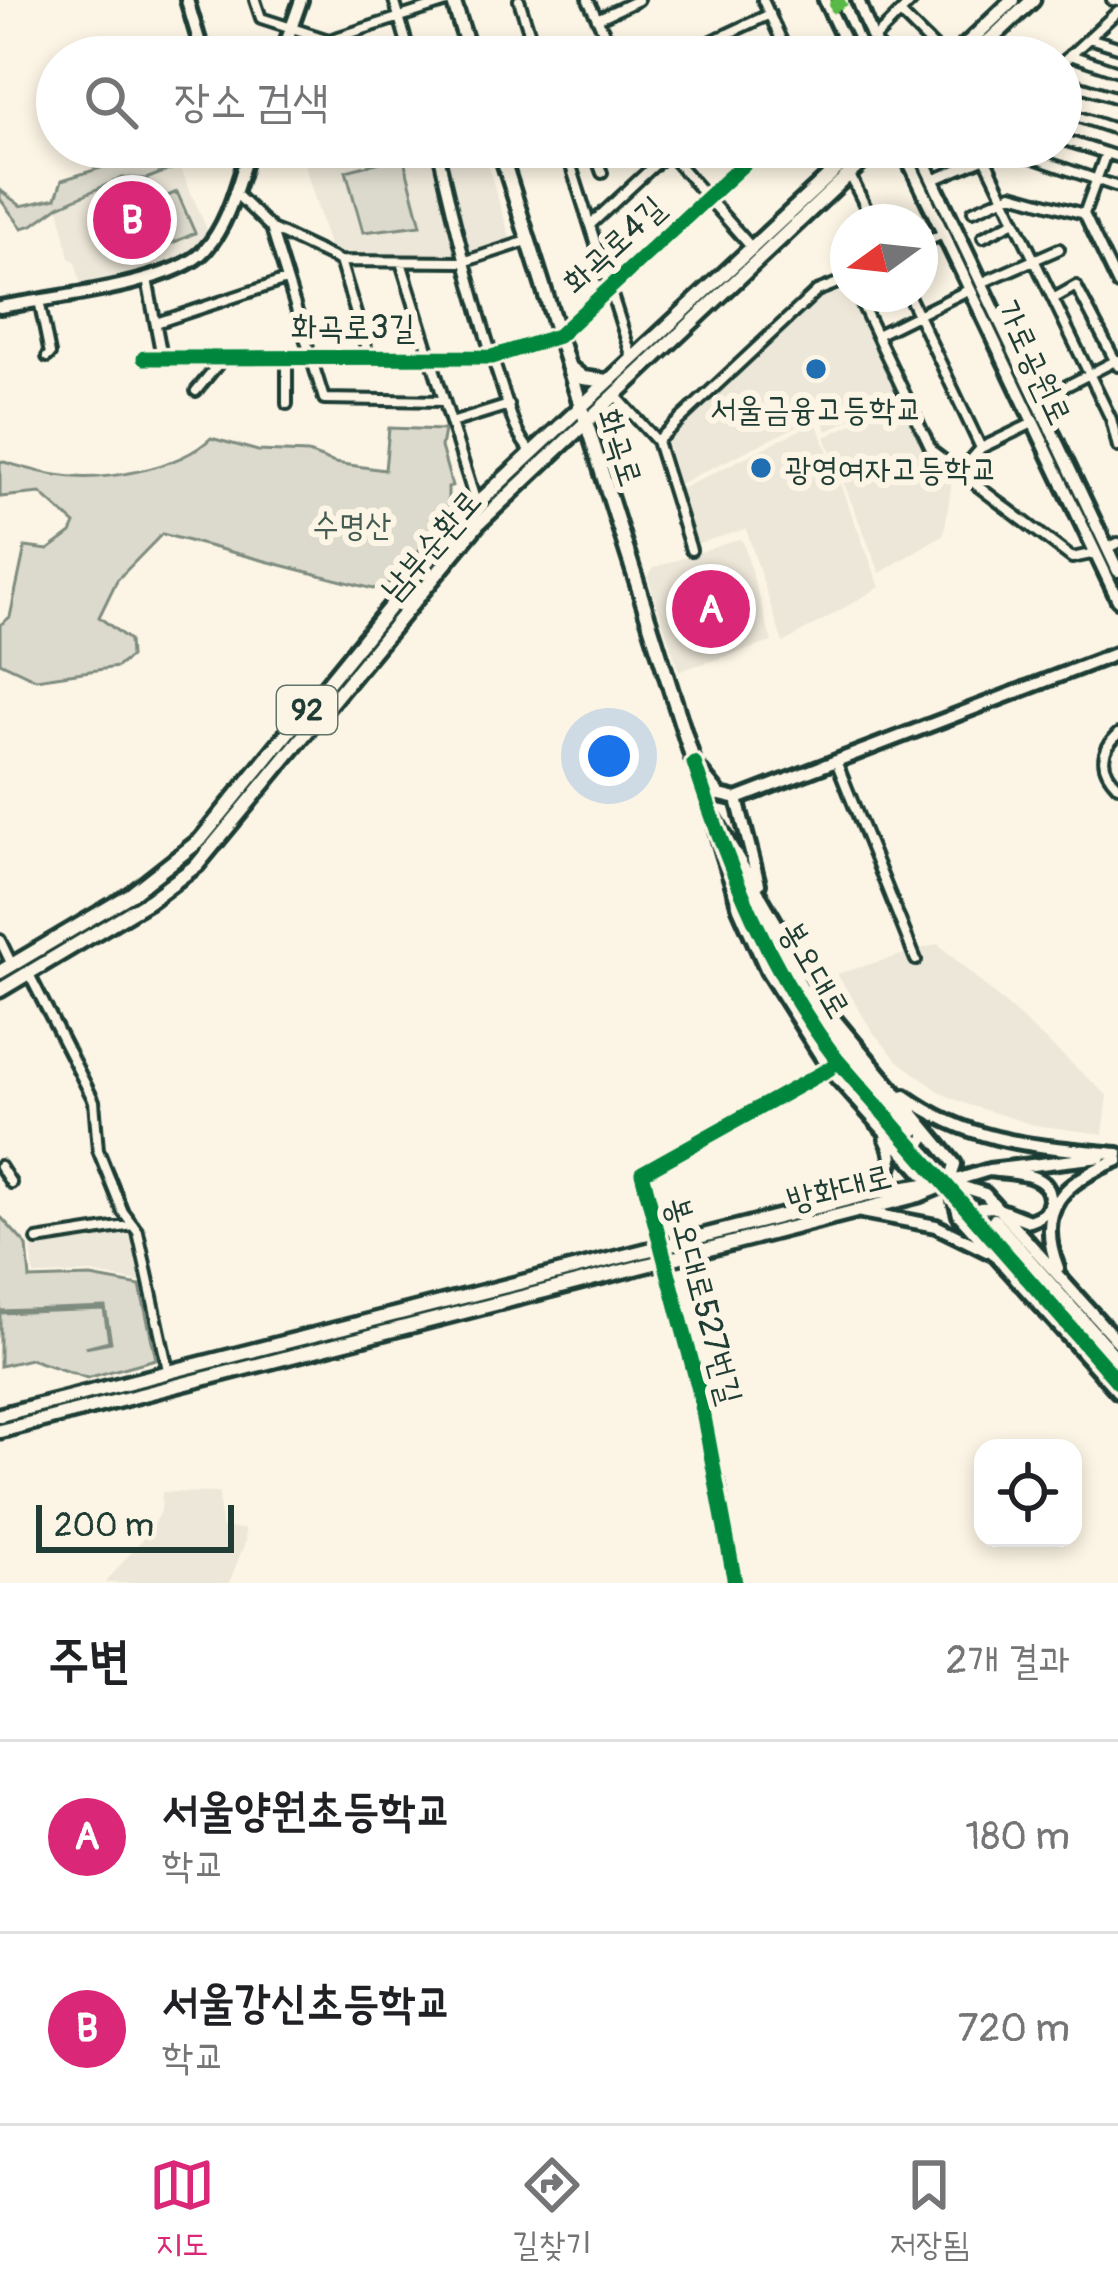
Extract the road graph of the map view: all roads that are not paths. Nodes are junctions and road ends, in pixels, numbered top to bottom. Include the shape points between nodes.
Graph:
1 (187, 0) edge
2 (255, 0) edge
3 (301, 0) edge
4 (394, 0) edge
5 (454, 0) edge
6 (519, 0) edge
7 (588, 0) edge
8 (638, 0) edge
9 (763, 0) edge
10 (825, 0) edge
11 (858, 0) edge
12 (913, 0) edge
13 (1013, 0) edge
14 (1033, 0) edge
15 (1118, 11) edge
16 (899, 13) junction
17 (770, 14) junction
18 (399, 17) junction
19 (597, 19) junction
20 (1107, 21) junction
21 (1118, 25) edge
22 (291, 28) junction
23 (198, 36) edge
24 (288, 36) edge
25 (316, 36) edge
26 (341, 36) edge
27 (405, 36) edge
28 (465, 36) edge
29 (530, 36) edge
30 (606, 36) edge
31 (722, 36) edge
32 (780, 36) edge
33 (842, 36) edge
34 (873, 36) edge
35 (876, 36) edge
36 (923, 36) edge
37 (975, 36) edge
38 (994, 36) edge
39 (1089, 38) junction
40 (1082, 45) edge
41 (1118, 47) edge
42 (1082, 60) edge
43 (1118, 70) edge
44 (1082, 87) edge
45 (1118, 98) edge
46 (1082, 118) edge
47 (1118, 130) edge
48 (1082, 146) edge
49 (1106, 154) junction
50 (1118, 157) edge
51 (243, 168) edge
52 (442, 168) edge
53 (506, 168) edge
54 (572, 168) edge
55 (600, 168) edge
56 (649, 168) edge
57 (683, 168) edge
58 (739, 168) edge
59 (847, 168) edge
60 (912, 168) edge
61 (927, 168) edge
62 (960, 168) edge
63 (987, 168) edge
64 (1063, 168) edge
65 (844, 170) junction
66 (602, 173) dead end
67 (933, 180) junction
68 (1098, 180) junction
69 (1118, 187) edge
70 (234, 192) junction
71 (1004, 196) junction
72 (707, 198) junction
73 (863, 204) edge
74 (973, 211) dead end
75 (1084, 214) junction
76 (1016, 221) junction
77 (590, 226) junction
78 (272, 229) junction
79 (944, 233) junction
80 (938, 236) edge
81 (983, 237) dead end
82 (529, 241) junction
83 (752, 248) junction
84 (1059, 249) dead end
85 (1034, 260) junction
86 (340, 261) junction
87 (401, 262) junction
88 (463, 262) junction
89 (1113, 264) edge
90 (146, 279) junction
91 (286, 280) junction
92 (1118, 285) edge
93 (976, 286) junction
94 (830, 287) edge
95 (610, 288) junction
96 (1053, 298) junction
97 (39, 300) junction
98 (0, 308) edge
99 (866, 312) edge
100 (918, 314) junction
101 (156, 323) junction
102 (877, 334) junction
103 (558, 336) junction
104 (225, 356) junction
105 (287, 356) junction
106 (309, 356) junction
107 (369, 356) junction
108 (47, 357) dead end
109 (162, 357) junction
110 (429, 357) junction
111 (492, 357) junction
112 (144, 358) dead end
113 (632, 359) junction
114 (1117, 362) edge
115 (568, 366) junction
116 (620, 370) junction
117 (1089, 374) junction
118 (609, 381) junction
119 (196, 391) dead end
120 (617, 394) junction
121 (1037, 400) junction
122 (444, 401) junction
123 (287, 404) dead end
124 (508, 405) junction
125 (580, 407) junction
126 (1115, 417) edge
127 (1034, 422) junction
128 (451, 423) junction
129 (585, 424) junction
130 (544, 440) junction
131 (657, 440) junction
132 (1118, 447) edge
133 (981, 448) junction
134 (531, 452) junction
135 (961, 471) junction
136 (532, 474) junction
137 (476, 503) junction
138 (1107, 548) edge
139 (692, 550) dead end
140 (1118, 571) edge
141 (1118, 600) edge
142 (1118, 652) edge
143 (1118, 734) edge
144 (835, 760) junction
145 (694, 763) junction
146 (1118, 787) edge
147 (737, 799) junction
148 (710, 809) junction
149 (761, 893) junction
150 (0, 940) edge
151 (916, 960) dead end
152 (6, 968) edge
153 (28, 973) junction
154 (0, 990) edge
155 (829, 1069) junction
156 (884, 1081) junction
157 (879, 1126) junction
158 (910, 1134) junction
159 (1118, 1157) edge
160 (0, 1166) edge
161 (989, 1170) junction
162 (950, 1182) junction
163 (11, 1183) dead end
164 (868, 1194) junction
165 (853, 1211) junction
166 (989, 1223) junction
167 (133, 1225) junction
168 (37, 1240) dead end
169 (995, 1256) junction
170 (1064, 1282) junction
171 (1118, 1342) edge
172 (1118, 1359) edge
173 (168, 1370) junction
174 (1118, 1382) edge
175 (1118, 1392) edge
176 (0, 1415) edge
177 (0, 1430) edge
178 (736, 1583) edge

1 - 23 street
2 - 22 street via 261,18
3 - 22 street
4 - 18 street
5 - 18 street
5 - 28 main road
6 - 29 street
7 - 19 street
8 - 19 street
9 - 17 street
10 - 33 street
11 - 34 street
12 - 16 street
13 - 37 main road
14 - 38 main road
15 - 20 street
16 - 35 street
16 - 36 street
17 - 31 street
17 - 32 street
18 - 26 street
18 - 27 street
19 - 30 street
20 - 21 street
20 - 39 street
22 - 24 street
22 - 25 street
39 - 40 street
39 - 41 street
42 - 43 street
44 - 45 street
46 - 47 street
48 - 49 street
49 - 50 street
49 - 68 street
51 - 70 street
52 - 88 street
53 - 82 main road, 화곡로
54 - 77 street
55 - 66 street
56 - 77 street
57 - 72 street
58 - 72 street, 화곡로4길
59 - 65 main road, 남부순환로 / 92
60 - 79 street, 가로공원로
61 - 67 street, 가로공원로
62 - 67 street
63 - 71 street
64 - 68 street
65 - 73 street
65 - 83 main road, 남부순환로 / 92
65 - 120 main road, 남부순환로 / 92
67 - 93 street, 가로공원로
68 - 69 street
68 - 75 street
70 - 78 street
70 - 90 street via 204,252
71 - 74 street
71 - 75 street
71 - 76 street
72 - 83 street
72 - 95 street, 화곡로4길
75 - 89 street
76 - 81 street
76 - 85 street
77 - 95 street
78 - 86 street
78 - 91 street
79 - 80 street
79 - 93 street, 가로공원로
82 - 88 street
82 - 103 main road, 화곡로
83 - 113 main road, 남부순환로 / 92
84 - 85 street, 가로공원로
85 - 93 street, 가로공원로
85 - 96 street
86 - 87 street
86 - 107 street, 화곡로3길
87 - 88 street
87 - 110 street
88 - 111 street
89 - 92 street
90 - 97 street
90 - 101 street
91 - 101 street
91 - 106 street
93 - 100 street
93 - 121 street, 가로공원로
93 - 127 street, 가로공원로
94 - 131 street
95 - 103 street, 화곡로4길
95 - 113 street
96 - 114 street via 1076,286
96 - 117 street
97 - 98 street
97 - 108 street
99 - 102 street
100 - 102 street
100 - 133 street
101 - 109 street
102 - 135 street via 932,451
103 - 111 street, 화곡로3길
103 - 115 main road, 화곡로
104 - 105 street, 화곡로3길
104 - 109 street, 화곡로3길
104 - 119 street
105 - 106 street, 화곡로3길
105 - 123 street, 화곡로3길
106 - 107 street, 화곡로3길
106 - 122 street via 324,399
107 - 110 street, 화곡로3길
109 - 112 street, 화곡로3길
110 - 111 street, 화곡로3길
110 - 122 street
111 - 124 street
113 - 116 main road, 남부순환로 / 92
114 - 117 street
115 - 118 main road via 583,378
115 - 125 main road, 화곡로
116 - 118 main road, 남부순환로 / 92
116 - 120 main road via 609,389
117 - 121 street
117 - 126 street
118 - 125 main road, 남부순환로 / 92
120 - 129 main road, 남부순환로 / 92
120 - 131 street
121 - 138 street, 가로공원로
122 - 128 street
124 - 128 street
124 - 134 street
125 - 129 main road, 화곡로
125 - 130 main road, 남부순환로 / 92
126 - 132 street
127 - 133 street
127 - 138 street, 가로공원로
128 - 137 street
129 - 136 main road, 남부순환로 / 92
129 - 145 main road, 화곡로
130 - 134 main road, 남부순환로 / 92
130 - 136 main road via 550,444
131 - 139 street
133 - 135 street
134 - 137 main road, 남부순환로 / 92
135 - 138 street via 1072,558
136 - 153 main road, 남부순환로 / 92 via 478,524 196,865
137 - 152 main road, 남부순환로 / 92 via 200,840 130,895
138 - 140 street, 가로공원로
138 - 141 street, 가로공원로
142 - 144 street
143 - 146 street via 1102,760
144 - 147 street
144 - 151 street
145 - 147 street via 720,795
145 - 148 street, 봉오대로
147 - 149 street
148 - 149 street
148 - 155 street via 767,971
148 - 158 street, 봉오대로 via 781,978 837,1060
149 - 156 street via 828,1011
150 - 152 street, 남부순환로
153 - 154 main road, 남부순환로 / 92
153 - 167 street via 94,1101 102,1162
155 - 157 street
155 - 178 street, 봉오대로527번길, bridge via 642,1176 720,1486
156 - 158 street
156 - 159 street via 975,1134
157 - 158 street
157 - 164 street via 893,1159
158 - 162 street via 923,1174
158 - 162 street via 955,1164
159 - 161 street
159 - 170 street via 1075,1179 1058,1201 1051,1246
160 - 163 street
161 - 162 street
161 - 166 street via 1034,1177 1050,1195 1036,1219
162 - 164 main road, 방화대로
162 - 165 main road, 방화대로
162 - 166 street via 959,1215
162 - 166 street via 985,1194
164 - 173 main road, 방화대로
165 - 169 street via 936,1226
165 - 177 main road, 방화대로
166 - 169 street
166 - 170 street
166 - 172 street
166 - 174 street
167 - 168 street
167 - 173 street
169 - 175 street
170 - 171 street
173 - 176 main road, 방화대로

